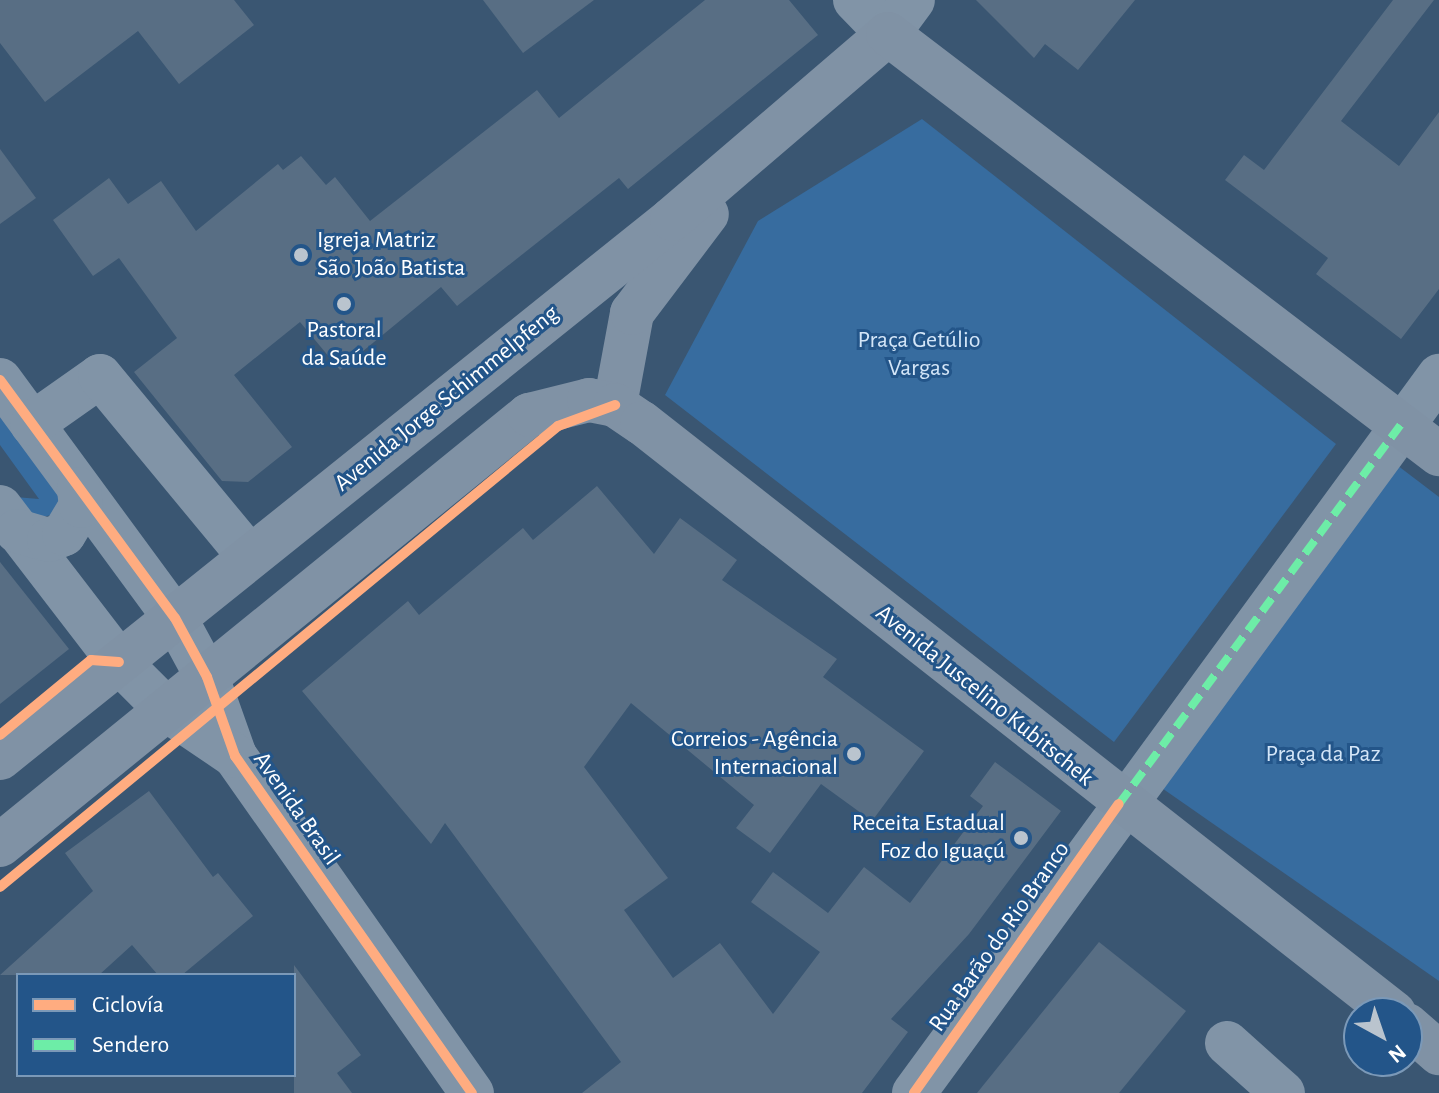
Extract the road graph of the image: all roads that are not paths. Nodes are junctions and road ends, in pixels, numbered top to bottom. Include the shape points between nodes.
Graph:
1 (855, 0) edge
2 (900, 17) edge
3 (771, 133) junction
4 (1439, 376) edge
5 (0, 380) edge
6 (615, 405) junction
7 (32, 424) junction
8 (1400, 425) junction
9 (1439, 454) edge
10 (79, 489) junction
11 (8, 519) edge
12 (250, 557) junction
13 (175, 618) junction
14 (119, 662) junction
15 (207, 677) junction
16 (167, 710) junction
17 (235, 756) junction
18 (0, 758) edge
19 (1119, 804) junction
20 (0, 845) edge
21 (1376, 997) edge
22 (1423, 1039) edge
23 (1227, 1043) dead end
24 (1439, 1053) edge
25 (472, 1093) edge
26 (914, 1093) edge
27 (1283, 1093) edge

1 - 2 street
2 - 3 main road, Avenida Jorge Schimmelpfeng
2 - 8 main road
3 - 6 main road via 632,313
3 - 12 main road, Avenida Jorge Schimmelpfeng
4 - 8 street, Rua Barão do Rio Branco
5 - 7 street, Avenida Brasil
6 - 15 main road via 560,403 529,415
6 - 19 main road, Avenida Juscelino Kubitschek
7 - 10 street, Avenida Brasil
7 - 12 street via 100,376
8 - 9 main road
8 - 19 street, Rua Barão do Rio Branco
10 - 11 street via 79,514 64,534 49,540
10 - 13 street, Avenida Brasil
11 - 14 street, Avenida Brasil
12 - 13 main road, Avenida Jorge Schimmelpfeng
13 - 14 main road, Avenida Jorge Schimmelpfeng
13 - 15 street, Avenida Brasil
14 - 16 street, Avenida Brasil
14 - 18 main road, Avenida Jorge Schimmelpfeng
15 - 16 main road
15 - 17 street, Avenida Brasil
16 - 17 street, Avenida Brasil
16 - 20 main road
17 - 25 street, Avenida Brasil
19 - 21 main road, Avenida Juscelino Kubitschek via 1329,955
19 - 26 street, Rua Barão do Rio Branco
22 - 24 main road
23 - 27 street

